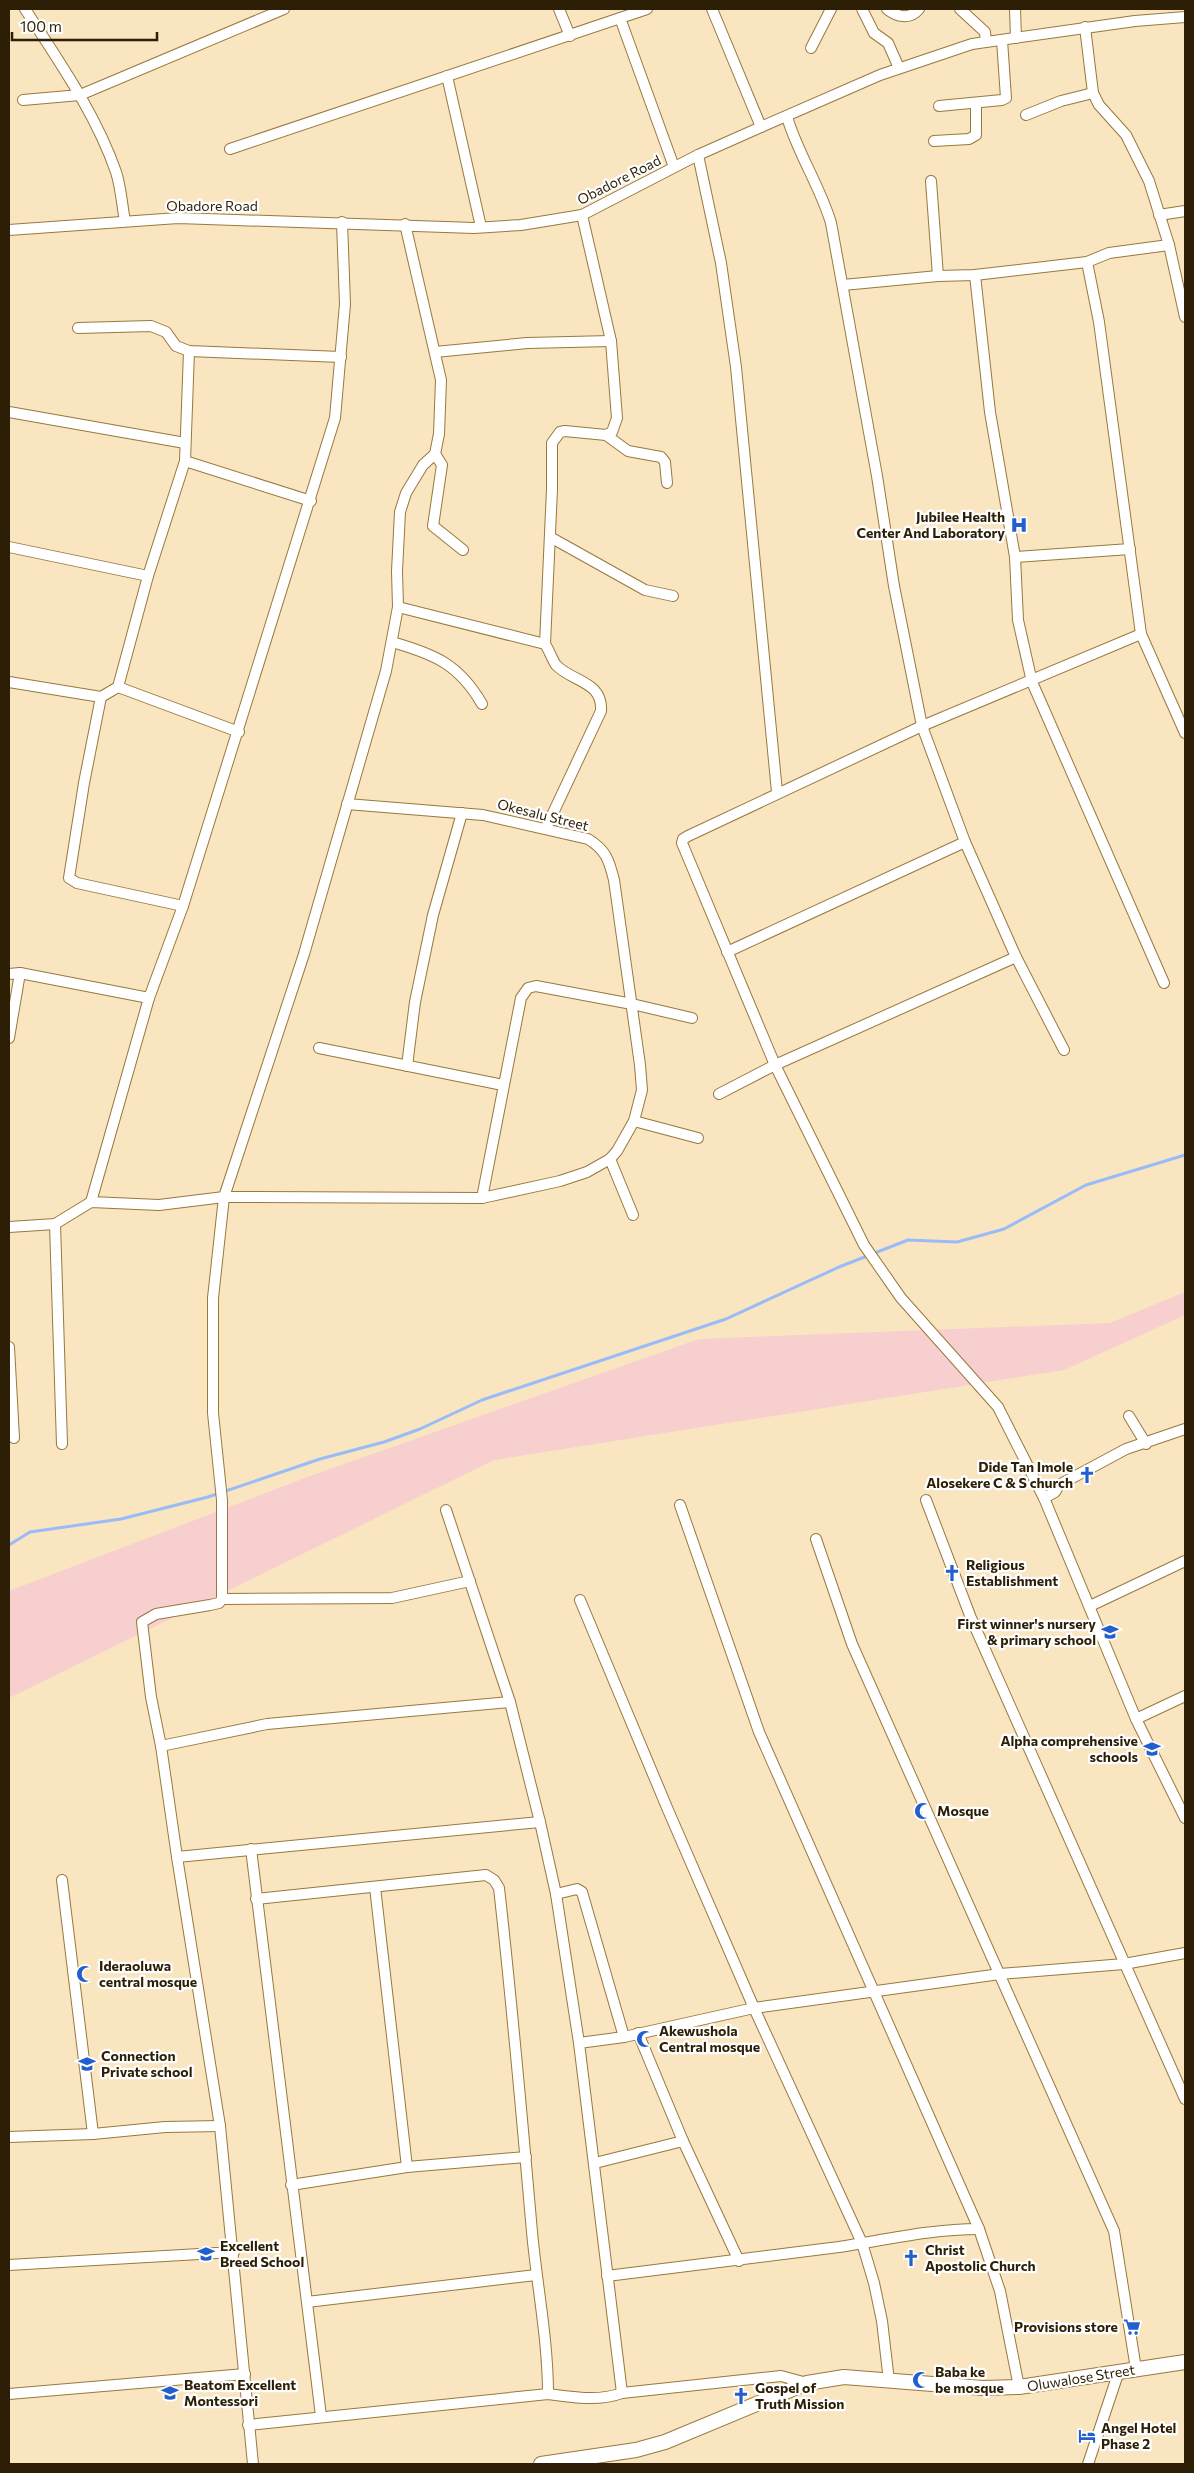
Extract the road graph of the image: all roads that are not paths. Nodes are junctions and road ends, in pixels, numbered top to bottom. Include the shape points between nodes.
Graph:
1 (25, 9) edge
2 (284, 9) edge
3 (559, 9) edge
4 (648, 9) edge
5 (712, 9) edge
6 (829, 9) edge
7 (862, 9) edge
8 (887, 9) edge
9 (919, 9) edge
10 (960, 9) edge
11 (1015, 9) edge
12 (1185, 17) edge
13 (620, 18) junction
14 (1085, 28) junction
15 (570, 36) junction
16 (1016, 38) junction
17 (1002, 40) junction
18 (986, 42) junction
19 (811, 48) dead end
20 (899, 68) junction
21 (447, 76) junction
22 (1093, 93) junction
23 (80, 95) junction
24 (23, 100) dead end
25 (976, 104) junction
26 (940, 106) dead end
27 (1026, 115) dead end
28 (787, 117) junction
29 (761, 127) junction
30 (934, 141) dead end
31 (230, 149) dead end
32 (698, 155) junction
33 (674, 167) junction
34 (931, 181) dead end
35 (1185, 211) edge
36 (1159, 214) junction
37 (582, 215) junction
38 (124, 221) junction
39 (342, 222) junction
40 (405, 224) junction
41 (481, 227) junction
42 (9, 230) edge
43 (1169, 245) junction
44 (1087, 262) junction
45 (975, 275) junction
46 (938, 276) junction
47 (843, 286) junction
48 (1185, 317) edge
49 (78, 328) dead end
50 (611, 341) junction
51 (189, 351) junction
52 (435, 352) junction
53 (341, 357) junction
54 (9, 412) edge
55 (606, 434) junction
56 (185, 443) junction
57 (435, 454) junction
58 (185, 461) junction
59 (667, 483) dead end
60 (311, 500) junction
61 (550, 537) junction
62 (9, 547) edge
63 (1130, 549) junction
64 (463, 550) dead end
65 (1015, 557) junction
66 (148, 576) junction
67 (672, 596) dead end
68 (398, 608) junction
69 (1141, 634) junction
70 (392, 642) junction
71 (545, 644) junction
72 (9, 682) edge
73 (1032, 682) junction
74 (118, 687) junction
75 (101, 697) junction
76 (482, 704) dead end
77 (922, 726) junction
78 (238, 732) junction
79 (1185, 733) edge
80 (777, 792) junction
81 (347, 804) junction
82 (462, 813) junction
83 (546, 828) junction
84 (965, 842) junction
85 (183, 906) junction
86 (727, 952) junction
87 (1016, 957) junction
88 (20, 973) junction
89 (9, 974) edge
90 (1164, 983) dead end
91 (149, 998) junction
92 (632, 1004) junction
93 (692, 1018) dead end
94 (9, 1038) edge
95 (319, 1048) dead end
96 (1064, 1050) dead end
97 (775, 1065) junction
98 (407, 1066) junction
99 (503, 1085) junction
100 (719, 1094) dead end
101 (634, 1121) junction
102 (698, 1138) dead end
103 (610, 1159) junction
104 (224, 1197) junction
105 (482, 1198) junction
106 (91, 1202) junction
107 (634, 1215) dead end
108 (55, 1224) junction
109 (9, 1227) edge
110 (9, 1348) edge
111 (1129, 1416) dead end
112 (1185, 1429) edge
113 (14, 1438) dead end
114 (62, 1444) dead end
115 (1146, 1444) junction
116 (1044, 1498) junction
117 (926, 1500) dead end
118 (680, 1505) dead end
119 (446, 1510) dead end
120 (816, 1539) dead end
121 (1185, 1561) edge
122 (470, 1581) junction
123 (222, 1599) junction
124 (580, 1600) dead end
125 (1090, 1606) junction
126 (1185, 1696) edge
127 (510, 1702) junction
128 (1136, 1719) junction
129 (161, 1746) junction
130 (1185, 1818) edge
131 (540, 1822) junction
132 (251, 1848) junction
133 (177, 1857) junction
134 (62, 1880) dead end
135 (375, 1887) junction
136 (556, 1894) junction
137 (256, 1899) junction
138 (1185, 1952) edge
139 (1124, 1964) junction
140 (1000, 1974) junction
141 (875, 1992) junction
142 (754, 2008) junction
143 (638, 2033) junction
144 (624, 2036) junction
145 (579, 2044) junction
146 (1185, 2099) edge
147 (220, 2126) junction
148 (93, 2134) junction
149 (9, 2137) edge
150 (683, 2141) junction
151 (526, 2157) junction
152 (595, 2163) junction
153 (407, 2167) junction
154 (291, 2185) junction
155 (979, 2229) junction
156 (862, 2243) junction
157 (234, 2252) junction
158 (739, 2261) junction
159 (9, 2265) edge
160 (536, 2275) junction
161 (607, 2276) junction
162 (307, 2302) junction
163 (1185, 2362) edge
164 (1136, 2369) junction
165 (1119, 2371) junction
166 (244, 2374) junction
167 (889, 2382) junction
168 (807, 2383) junction
169 (1018, 2387) junction
170 (622, 2393) junction
171 (9, 2394) edge
172 (548, 2394) junction
173 (321, 2416) junction
174 (248, 2425) junction
175 (253, 2464) edge
176 (543, 2464) edge
177 (1088, 2464) edge

1 - 23 street
2 - 23 street
3 - 15 street
4 - 13 street
5 - 29 street
6 - 19 street
7 - 20 street via 874,33 888,44
8 - 9 street via 906,17
10 - 18 street via 985,32
11 - 16 street
12 - 14 street, Obadore Road
13 - 15 street
13 - 33 street
14 - 16 street, Obadore Road
14 - 22 street
15 - 21 street
16 - 17 street, Obadore Road
17 - 18 street, Obadore Road
17 - 25 street via 1006,98
18 - 20 street, Obadore Road
20 - 28 street, Obadore Road
21 - 31 street
21 - 41 street
22 - 27 street
22 - 36 street via 1103,110 1126,135 1149,181
23 - 24 street
23 - 38 street via 117,173
25 - 26 street
25 - 30 street via 976,135 969,139
28 - 29 street, Obadore Road
28 - 47 street via 826,207
29 - 32 street, Obadore Road
32 - 33 street, Obadore Road
32 - 80 street via 721,263 736,367
33 - 37 street, Obadore Road
34 - 46 street
35 - 36 street
36 - 43 street
37 - 41 street, Obadore Road via 521,225
37 - 50 street
38 - 39 street, Obadore Road via 178,218
38 - 42 street, Obadore Road
39 - 40 street, Obadore Road
39 - 53 street via 345,304
40 - 41 street, Obadore Road
40 - 52 street
43 - 44 street via 1109,253
43 - 48 street
44 - 45 street
44 - 63 street via 1099,322
45 - 46 street
45 - 65 street via 990,412
46 - 47 street
47 - 77 street via 894,586
49 - 51 street via 151,326 166,332 176,346
50 - 52 street
50 - 55 street via 616,418 612,432
51 - 53 street
51 - 56 street
52 - 57 street via 442,401
53 - 60 street via 335,418
54 - 56 street
55 - 59 street via 628,451 661,457 665,462
55 - 61 street via 565,431 560,432 552,443
56 - 58 street
57 - 64 street via 442,465 433,526
57 - 68 street via 423,464 406,493 400,512
58 - 60 street
58 - 66 street
60 - 78 street
61 - 67 street via 645,590
61 - 71 street
62 - 66 street
63 - 65 street
63 - 69 street
65 - 73 street via 1018,620
66 - 74 street
68 - 70 street
68 - 71 street
69 - 73 street
69 - 79 street
70 - 76 street via 434,655 449,664
70 - 81 street
71 - 83 street via 556,665 590,686 601,702 601,711
72 - 75 street
73 - 77 street
73 - 90 street
74 - 75 street
74 - 78 street
75 - 85 street via 69,878 78,883
77 - 80 street
77 - 84 street
78 - 85 street
80 - 86 street via 683,839 683,848
81 - 82 street, Okesalu Street
81 - 104 street via 304,954
82 - 83 street, Okesalu Street
82 - 98 street via 434,915 415,1002
83 - 92 street, Okesalu Street via 588,839 600,846 609,858
84 - 86 street
84 - 87 street
85 - 91 street
86 - 97 street
87 - 96 street
87 - 97 street
88 - 89 street
88 - 91 street
88 - 94 street
91 - 106 street
92 - 93 street
92 - 99 street via 536,986 528,988 521,998
92 - 101 street, Okesalu Street via 642,1090
95 - 98 street
97 - 100 street
97 - 116 street via 864,1245 901,1298 998,1407
98 - 99 street
99 - 105 street
101 - 102 street
101 - 103 street, Okesalu Street
103 - 105 street via 587,1172 560,1181
103 - 107 street
104 - 105 street
104 - 106 street via 159,1205
104 - 123 street via 212,1298 212,1413 222,1500
106 - 108 street
108 - 109 street
108 - 114 street
110 - 113 street
111 - 115 street
112 - 115 street
115 - 116 street via 1126,1449 1059,1485 1055,1492
116 - 125 street
117 - 139 street via 971,1618
118 - 141 street via 759,1732
119 - 122 street
120 - 140 street via 852,1644
121 - 125 street
122 - 123 street via 392,1598
122 - 127 street
123 - 129 street via 210,1605 156,1614 142,1622
124 - 142 street
125 - 128 street
126 - 128 street
127 - 129 street via 267,1724
127 - 131 street
128 - 130 street
129 - 133 street
131 - 132 street
131 - 136 street
132 - 133 street
132 - 137 street
133 - 147 street
134 - 148 street
135 - 137 street
135 - 151 street via 486,1875 499,1888
135 - 153 street
136 - 144 street via 582,1892
136 - 145 street
137 - 154 street
138 - 139 street
139 - 140 street
139 - 146 street
140 - 141 street
140 - 164 street via 1114,2231
141 - 142 street
141 - 155 street
142 - 143 street
142 - 156 street
143 - 144 street
143 - 150 street
144 - 145 street
145 - 152 street
147 - 148 street
147 - 157 street
148 - 149 street
150 - 152 street
150 - 158 street
151 - 153 street
151 - 160 street
152 - 161 street
153 - 154 street
154 - 162 street
155 - 156 street via 908,2234
155 - 169 street via 1000,2291
156 - 158 street
156 - 167 street via 882,2321
157 - 159 street
157 - 166 street
158 - 161 street
160 - 162 street
160 - 172 street
161 - 170 street
162 - 173 street
163 - 164 street, Oluwalose Street
164 - 165 street, Oluwalose Street
165 - 169 street, Oluwalose Street
165 - 177 street
166 - 171 street
166 - 174 street
167 - 168 street, Oluwalose Street via 844,2376
167 - 169 street, Oluwalose Street
168 - 170 street via 781,2376
168 - 176 street, Oluwalose Street via 665,2442 636,2450
170 - 172 street via 594,2399
172 - 173 street
173 - 174 street
174 - 175 street

